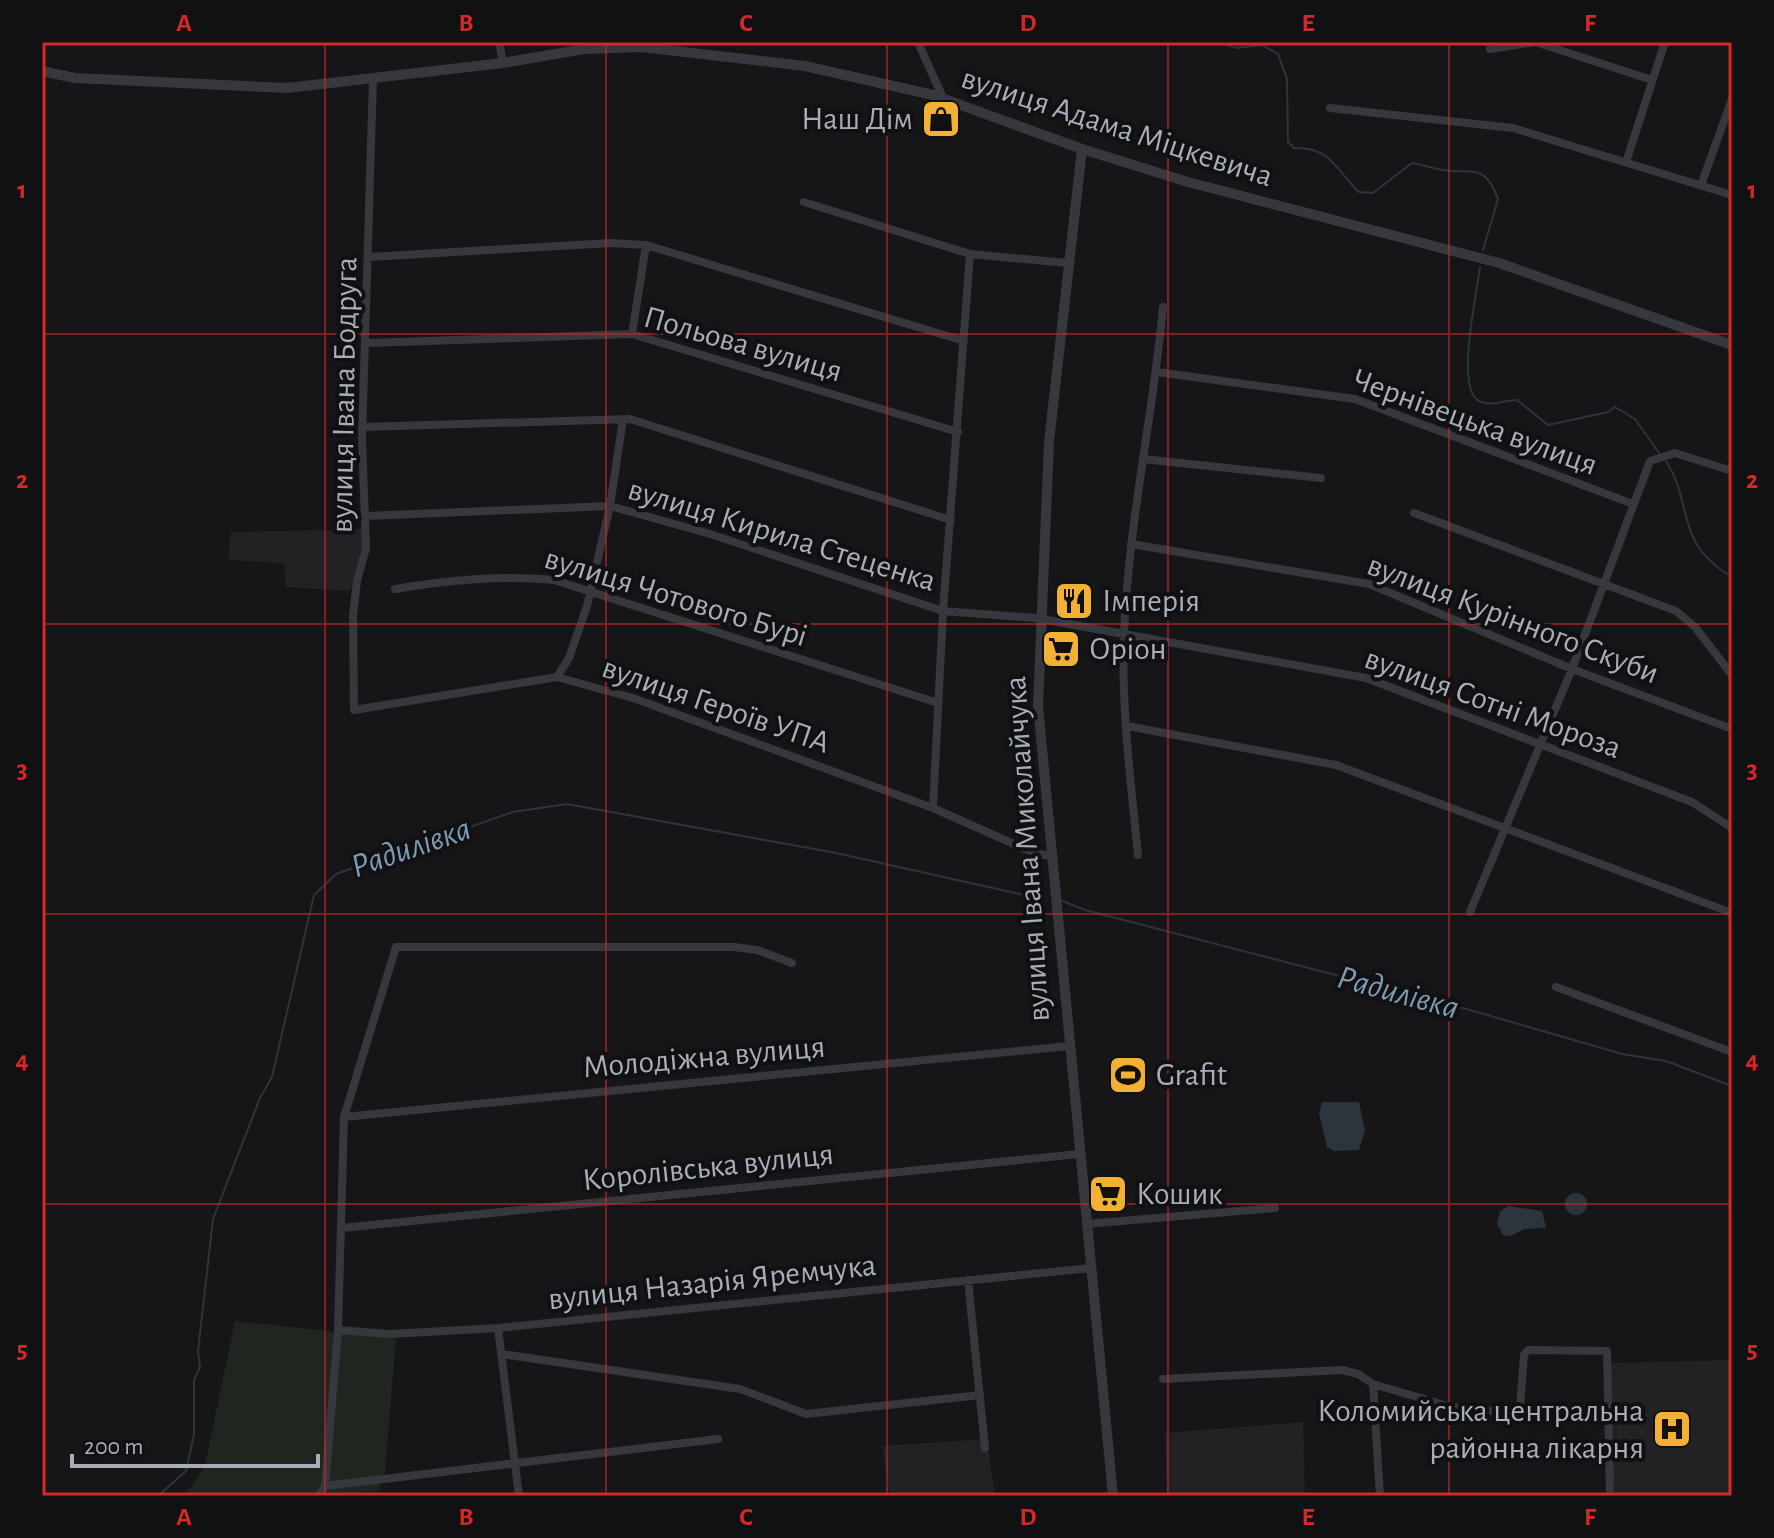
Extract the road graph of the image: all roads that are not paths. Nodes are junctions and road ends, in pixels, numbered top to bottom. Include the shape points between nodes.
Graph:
1 (499, 42) edge
2 (918, 42) edge
3 (1665, 42) edge
4 (1490, 49) dead end
5 (503, 63) junction
6 (42, 71) edge
7 (373, 79) junction
8 (1652, 80) junction
9 (943, 98) junction
10 (1732, 99) edge
11 (1330, 108) dead end
12 (1082, 149) junction
13 (1626, 162) junction
14 (1701, 185) junction
15 (1732, 195) edge
16 (804, 202) dead end
17 (646, 245) junction
18 (970, 254) junction
19 (369, 257) junction
20 (1067, 263) junction
21 (1163, 307) dead end
22 (632, 334) junction
23 (964, 341) junction
24 (366, 343) junction
25 (1732, 345) edge
26 (1157, 372) junction
27 (623, 419) junction
28 (364, 427) junction
29 (958, 432) junction
30 (1143, 459) junction
31 (1732, 471) edge
32 (1321, 478) dead end
33 (1633, 504) junction
34 (610, 506) junction
35 (1414, 513) dead end
36 (366, 516) junction
37 (951, 520) junction
38 (1131, 544) junction
39 (1600, 585) junction
40 (395, 589) dead end
41 (589, 591) junction
42 (943, 611) junction
43 (1040, 619) junction
44 (1124, 636) junction
45 (1572, 669) junction
46 (1732, 675) edge
47 (557, 677) junction
48 (938, 703) junction
49 (354, 710) joint
50 (1127, 726) junction
51 (1732, 729) edge
52 (1540, 746) junction
53 (933, 808) junction
54 (1507, 826) junction
55 (1732, 828) edge
56 (1138, 855) dead end
57 (1050, 856) junction
58 (1470, 912) dead end
59 (1732, 913) edge
60 (792, 963) dead end
61 (1556, 987) dead end
62 (1069, 1046) junction
63 (1732, 1052) edge
64 (344, 1117) junction
65 (1079, 1154) junction
66 (1275, 1208) dead end
67 (1086, 1224) junction
68 (342, 1228) junction
69 (1091, 1268) junction
70 (968, 1280) junction
71 (498, 1328) junction
72 (338, 1330) junction
73 (502, 1354) junction
74 (1163, 1379) dead end
75 (1373, 1384) junction
76 (980, 1395) junction
77 (1520, 1407) junction
78 (1609, 1409) junction
79 (718, 1439) dead end
80 (985, 1448) dead end
81 (516, 1463) junction
82 (325, 1486) junction
83 (319, 1496) edge
84 (519, 1496) edge
85 (1113, 1496) edge
86 (1380, 1496) edge
87 (1610, 1496) edge

1 - 5 street
2 - 9 street
3 - 8 street
4 - 8 street via 1535,42
5 - 7 street, вулиця Адама Міцкевича
5 - 9 street, вулиця Адама Міцкевича via 584,49 653,47 805,66
6 - 7 street, вулиця Адама Міцкевича via 106,80 282,88
7 - 19 street, вулиця Івана Бодруга
8 - 13 street
9 - 12 street, вулиця Адама Міцкевича
10 - 14 street
11 - 13 street via 1489,123
12 - 20 street, вулиця Івана Миколайчука
12 - 25 street, вулиця Адама Міцкевича via 1481,259
13 - 14 street
14 - 15 street
16 - 18 street
17 - 19 street
17 - 22 street
17 - 23 street
18 - 20 street
18 - 23 street
19 - 24 street, вулиця Івана Бодруга
20 - 43 street, вулиця Івана Миколайчука via 1049,442
21 - 26 street
22 - 24 street, Польова вулиця
22 - 29 street, Польова вулиця
23 - 29 street
24 - 28 street, вулиця Івана Бодруга
26 - 30 street
26 - 33 street, Чернівецька вулиця via 1355,399
27 - 28 street
27 - 34 street
27 - 37 street
28 - 36 street, вулиця Івана Бодруга
29 - 37 street
30 - 32 street
30 - 38 street
31 - 33 street via 1680,455 1660,456 1650,461
33 - 39 street
34 - 36 street, вулиця Кирила Стеценка
34 - 41 street
34 - 42 street, вулиця Кирила Стеценка
35 - 39 street
36 - 49 street, вулиця Івана Бодруга via 366,548 353,616
37 - 42 street
38 - 44 street
38 - 45 street, вулиця Курінного Скуби via 1369,584
39 - 45 street
39 - 46 street via 1680,614
40 - 41 street, вулиця Чотового Бурі via 450,579 518,577 554,580
41 - 47 street via 573,646
41 - 48 street, вулиця Чотового Бурі
42 - 43 street, вулиця Сотні Мороза
42 - 48 street
43 - 44 street, вулиця Сотні Мороза
43 - 57 street, вулиця Івана Миколайчука via 1038,706
44 - 50 street
44 - 52 street, вулиця Сотні Мороза via 1366,678
45 - 51 street, вулиця Курінного Скуби
45 - 52 street
47 - 49 street, вулиця Героїв УПА
47 - 53 street, вулиця Героїв УПА via 633,698
48 - 53 street
50 - 54 street via 1336,765
50 - 56 street
52 - 54 street
52 - 55 street, вулиця Сотні Мороза via 1698,805
53 - 57 street, вулиця Героїв УПА
54 - 58 street
54 - 59 street
57 - 62 street, вулиця Івана Миколайчука
60 - 64 street via 734,947 396,947
61 - 63 street
62 - 64 street, Молодіжна вулиця
62 - 65 street, вулиця Івана Миколайчука
64 - 68 street
65 - 67 street, вулиця Івана Миколайчука
65 - 68 street, Королівська вулиця
66 - 67 street
67 - 69 street, вулиця Івана Миколайчука
68 - 72 street
69 - 70 street, вулиця Назарія Яремчука
69 - 85 street, вулиця Івана Миколайчука
70 - 71 street, вулиця Назарія Яремчука
70 - 76 street
71 - 72 street, вулиця Назарія Яремчука via 389,1334
71 - 73 street
72 - 82 street
73 - 76 street via 740,1389 806,1414
73 - 81 street
74 - 75 street via 1325,1369 1358,1374
75 - 77 street via 1451,1407
75 - 86 street
76 - 80 street
77 - 78 street
77 - 78 street via 1524,1355 1550,1349 1607,1351
78 - 87 street
79 - 81 street
81 - 82 street
81 - 84 street
82 - 83 street

